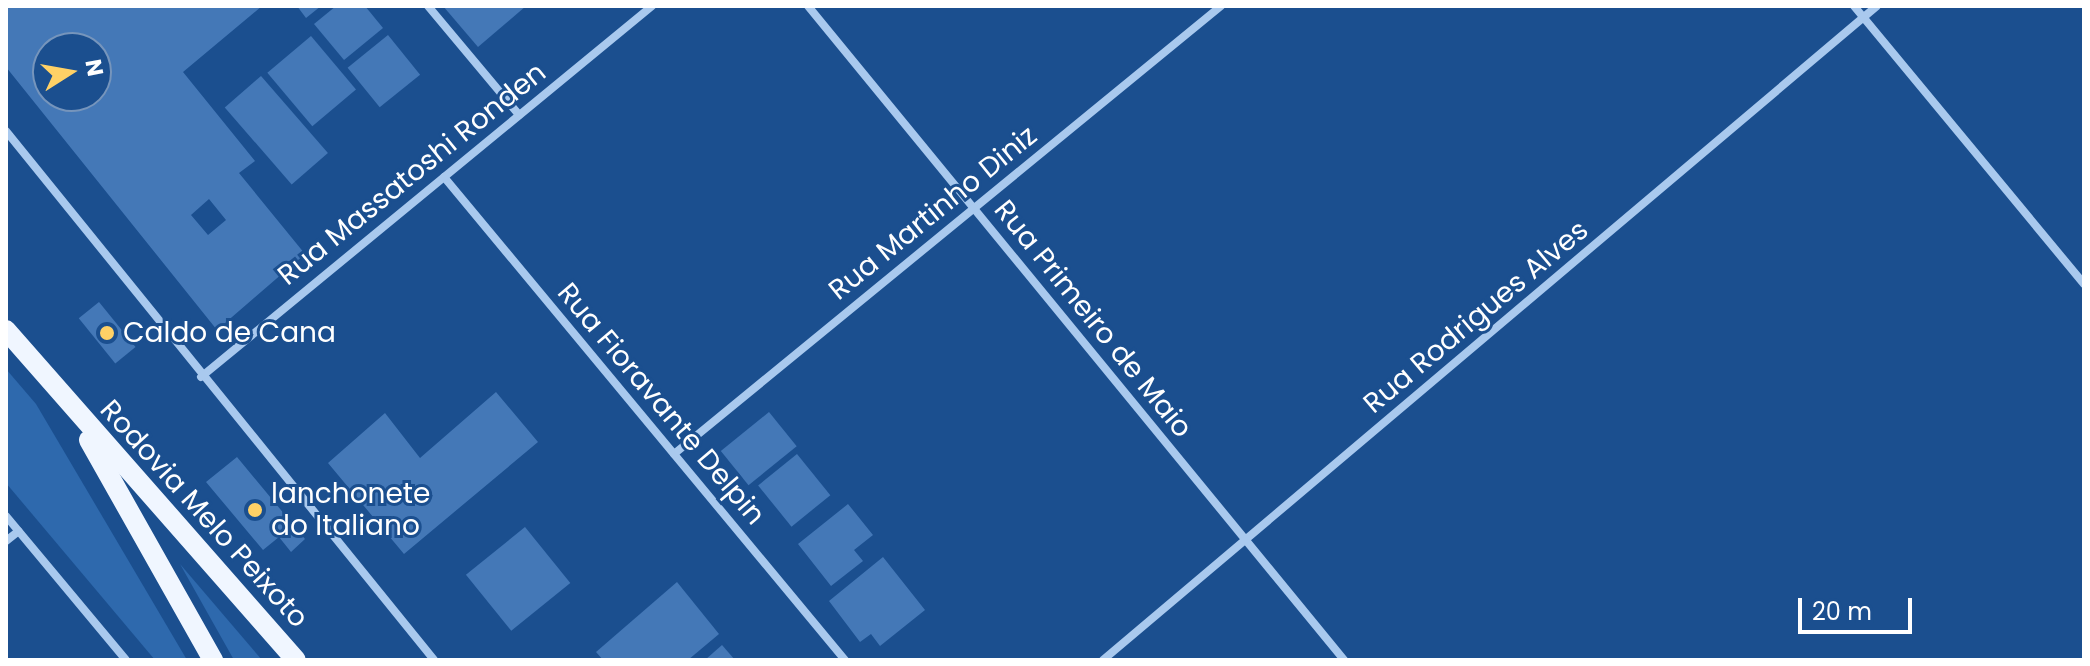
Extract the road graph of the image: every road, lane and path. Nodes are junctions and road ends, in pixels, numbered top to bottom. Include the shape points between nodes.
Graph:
1 (428, 6) edge
2 (652, 6) edge
3 (808, 6) edge
4 (1221, 6) edge
5 (1854, 6) edge
6 (1877, 6) edge
7 (1863, 18) junction
8 (519, 115) junction
9 (6, 131) edge
10 (444, 177) junction
11 (975, 207) junction
12 (2084, 284) edge
13 (6, 330) edge
14 (201, 377) junction
15 (70, 405) junction
16 (674, 454) junction
17 (6, 516) edge
18 (19, 531) junction
19 (6, 541) edge
20 (1244, 543) junction
21 (126, 660) edge
22 (213, 660) edge
23 (296, 660) edge
24 (434, 660) edge
25 (845, 660) edge
26 (1103, 660) edge
27 (1344, 660) edge

1 - 8 street
2 - 8 street, Rua Massatoshi Ronden
3 - 11 street, Rua Primeiro de Maio
4 - 11 street, Rua Martinho Diniz
5 - 7 street
6 - 7 street, Rua Rodrigues Alves
7 - 12 street
7 - 20 street, Rua Rodrigues Alves
8 - 10 street, Rua Massatoshi Ronden
9 - 14 street
10 - 14 street, Rua Massatoshi Ronden
10 - 16 street, Rua Fioravante Delpin
11 - 16 street, Rua Martinho Diniz
11 - 20 street, Rua Primeiro de Maio
13 - 15 main road, Rodovia Melo Peixoto
14 - 24 street
15 - 22 main road, Rodovia Melo Peixoto
15 - 23 main road, Rodovia Melo Peixoto
16 - 25 street, Rua Fioravante Delpin
17 - 18 street
18 - 19 street
18 - 21 street
20 - 26 street, Rua Rodrigues Alves
20 - 27 street, Rua Primeiro de Maio

